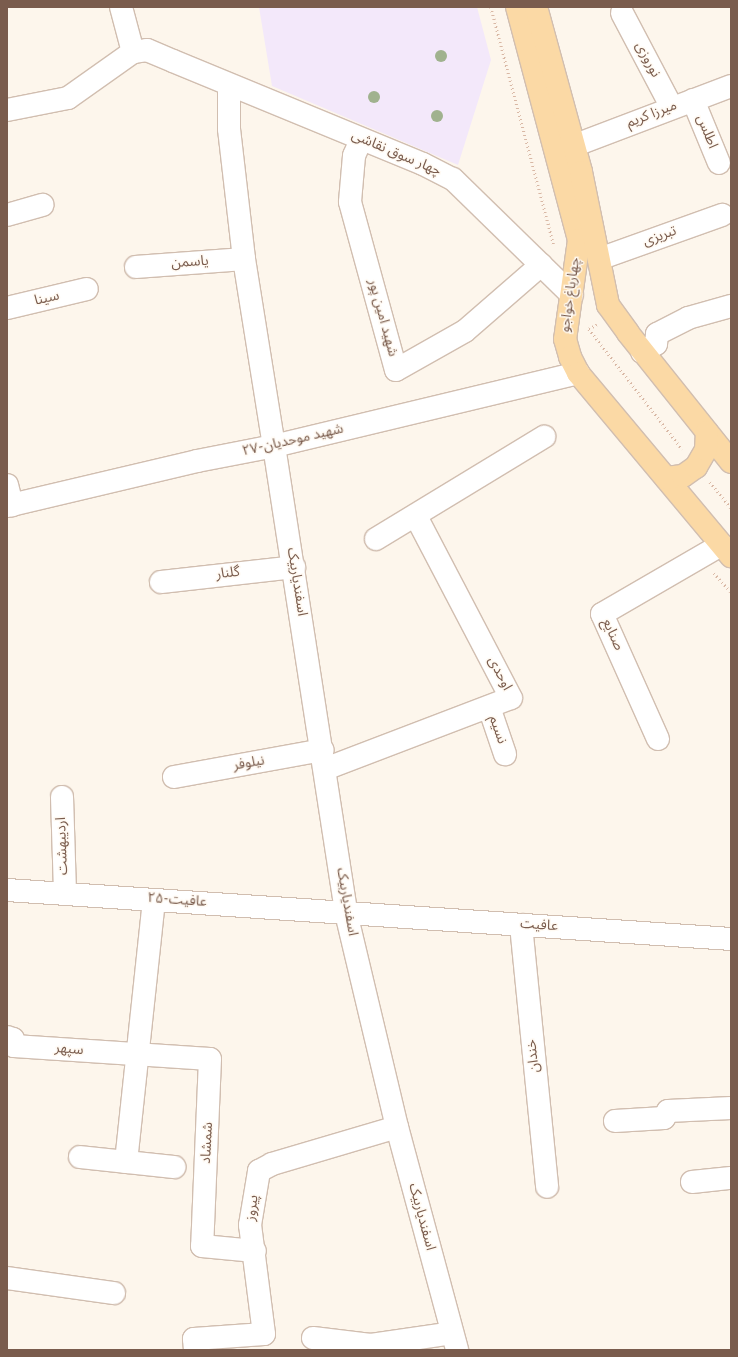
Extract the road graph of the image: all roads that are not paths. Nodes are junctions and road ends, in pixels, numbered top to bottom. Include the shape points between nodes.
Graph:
1 (121, 7) edge
2 (517, 7) edge
3 (536, 7) edge
4 (622, 13) dead end
5 (133, 52) junction
6 (229, 85) junction
7 (731, 86) edge
8 (693, 100) junction
9 (672, 108) junction
10 (7, 110) edge
11 (361, 140) junction
12 (573, 146) junction
13 (719, 163) dead end
14 (43, 205) dead end
15 (7, 215) edge
16 (722, 215) dead end
17 (244, 259) junction
18 (599, 260) junction
19 (541, 265) junction
20 (136, 267) dead end
21 (87, 289) dead end
22 (570, 304) junction
23 (731, 306) edge
24 (7, 308) edge
25 (611, 310) junction
26 (642, 352) junction
27 (578, 373) junction
28 (707, 432) junction
29 (544, 437) dead end
30 (274, 446) junction
31 (731, 461) edge
32 (666, 478) junction
33 (9, 499) edge
34 (416, 516) junction
35 (376, 538) dead end
36 (726, 550) edge
37 (294, 567) junction
38 (161, 582) dead end
39 (489, 706) junction
40 (658, 739) dead end
41 (505, 754) dead end
42 (324, 760) junction
43 (174, 777) dead end
44 (62, 797) dead end
45 (7, 890) edge
46 (65, 894) junction
47 (154, 900) junction
48 (346, 913) junction
49 (521, 924) junction
50 (731, 939) edge
51 (7, 1037) edge
52 (136, 1056) junction
53 (731, 1108) edge
54 (615, 1122) dead end
55 (396, 1127) junction
56 (80, 1157) dead end
57 (126, 1162) junction
58 (174, 1167) dead end
59 (731, 1178) edge
60 (692, 1182) dead end
61 (547, 1187) dead end
62 (255, 1250) junction
63 (7, 1278) edge
64 (114, 1293) dead end
65 (313, 1338) dead end
66 (455, 1342) edge
67 (195, 1350) edge

1 - 5 street
2 - 22 main road, چهارباغ خواجو via 579,240
3 - 12 main road, چهارباغ خواجو
4 - 9 street, نوروزی
5 - 6 street, چهار سوق نقاشی via 147,50
5 - 10 street via 68,98
6 - 11 street, چهار سوق نقاشی
6 - 17 street via 229,129
7 - 8 street, میرزا کریم
8 - 9 street, میرزا کریم
8 - 13 street, اطلس
9 - 12 street, میرزا کریم
11 - 19 street, چهار سوق نقاشی via 453,179
11 - 19 street, شهید امین پور via 354,156 350,202 396,370 465,331
12 - 18 main road, چهارباغ خواجو via 582,172
14 - 15 street
16 - 18 street, تبریزی
17 - 20 street, یاسمن
17 - 30 street
18 - 25 main road, چهارباغ خواجو
19 - 22 street, چهار سوق نقاشی
21 - 24 street, سینا
22 - 25 main road via 598,299
22 - 27 main road, چهارباغ خواجو via 565,338
23 - 26 street via 706,320 658,334 656,344
25 - 26 main road, چهارباغ خواجو
26 - 28 main road, چهارباغ خواجو
27 - 30 street, ۲۷-شهید موحدیان
27 - 32 main road, چهارباغ خواجو
28 - 31 main road, چهارباغ خواجو
28 - 32 main road via 706,450 696,467 683,476
29 - 34 street
30 - 33 street, ۲۷-شهید موحدیان
30 - 37 street, اسفندیاربیک
32 - 36 main road, چهارباغ خواجو
34 - 35 street
34 - 39 street, اوحدی via 511,698
36 - 40 street, صنایع via 602,614
37 - 38 street, گلنار
37 - 42 street, اسفندیاربیک
39 - 41 street, نسیم
39 - 42 street, اوحدی
42 - 43 street, نیلوفر
42 - 48 street, اسفندیاربیک
44 - 46 street, اردیبهشت
45 - 46 street, ۲۵-عافیت
46 - 47 street, ۲۵-عافیت
47 - 48 street, ۲۵-عافیت
47 - 52 street
48 - 49 street, عافیت
48 - 55 street, اسفندیاربیک
49 - 50 street, عافیت
49 - 61 street, خندان
51 - 52 street, سپهر via 13,1039 14,1046
52 - 57 street
52 - 62 street, شمشاد via 210,1059 202,1246
53 - 54 street via 668,1111 664,1118
55 - 62 street, پیروز via 272,1164 259,1171 250,1225
55 - 66 street, اسفندیاربیک
56 - 57 street
57 - 58 street
59 - 60 street
62 - 67 street, پیروز via 264,1334 194,1340
63 - 64 street
65 - 66 street via 371,1345

